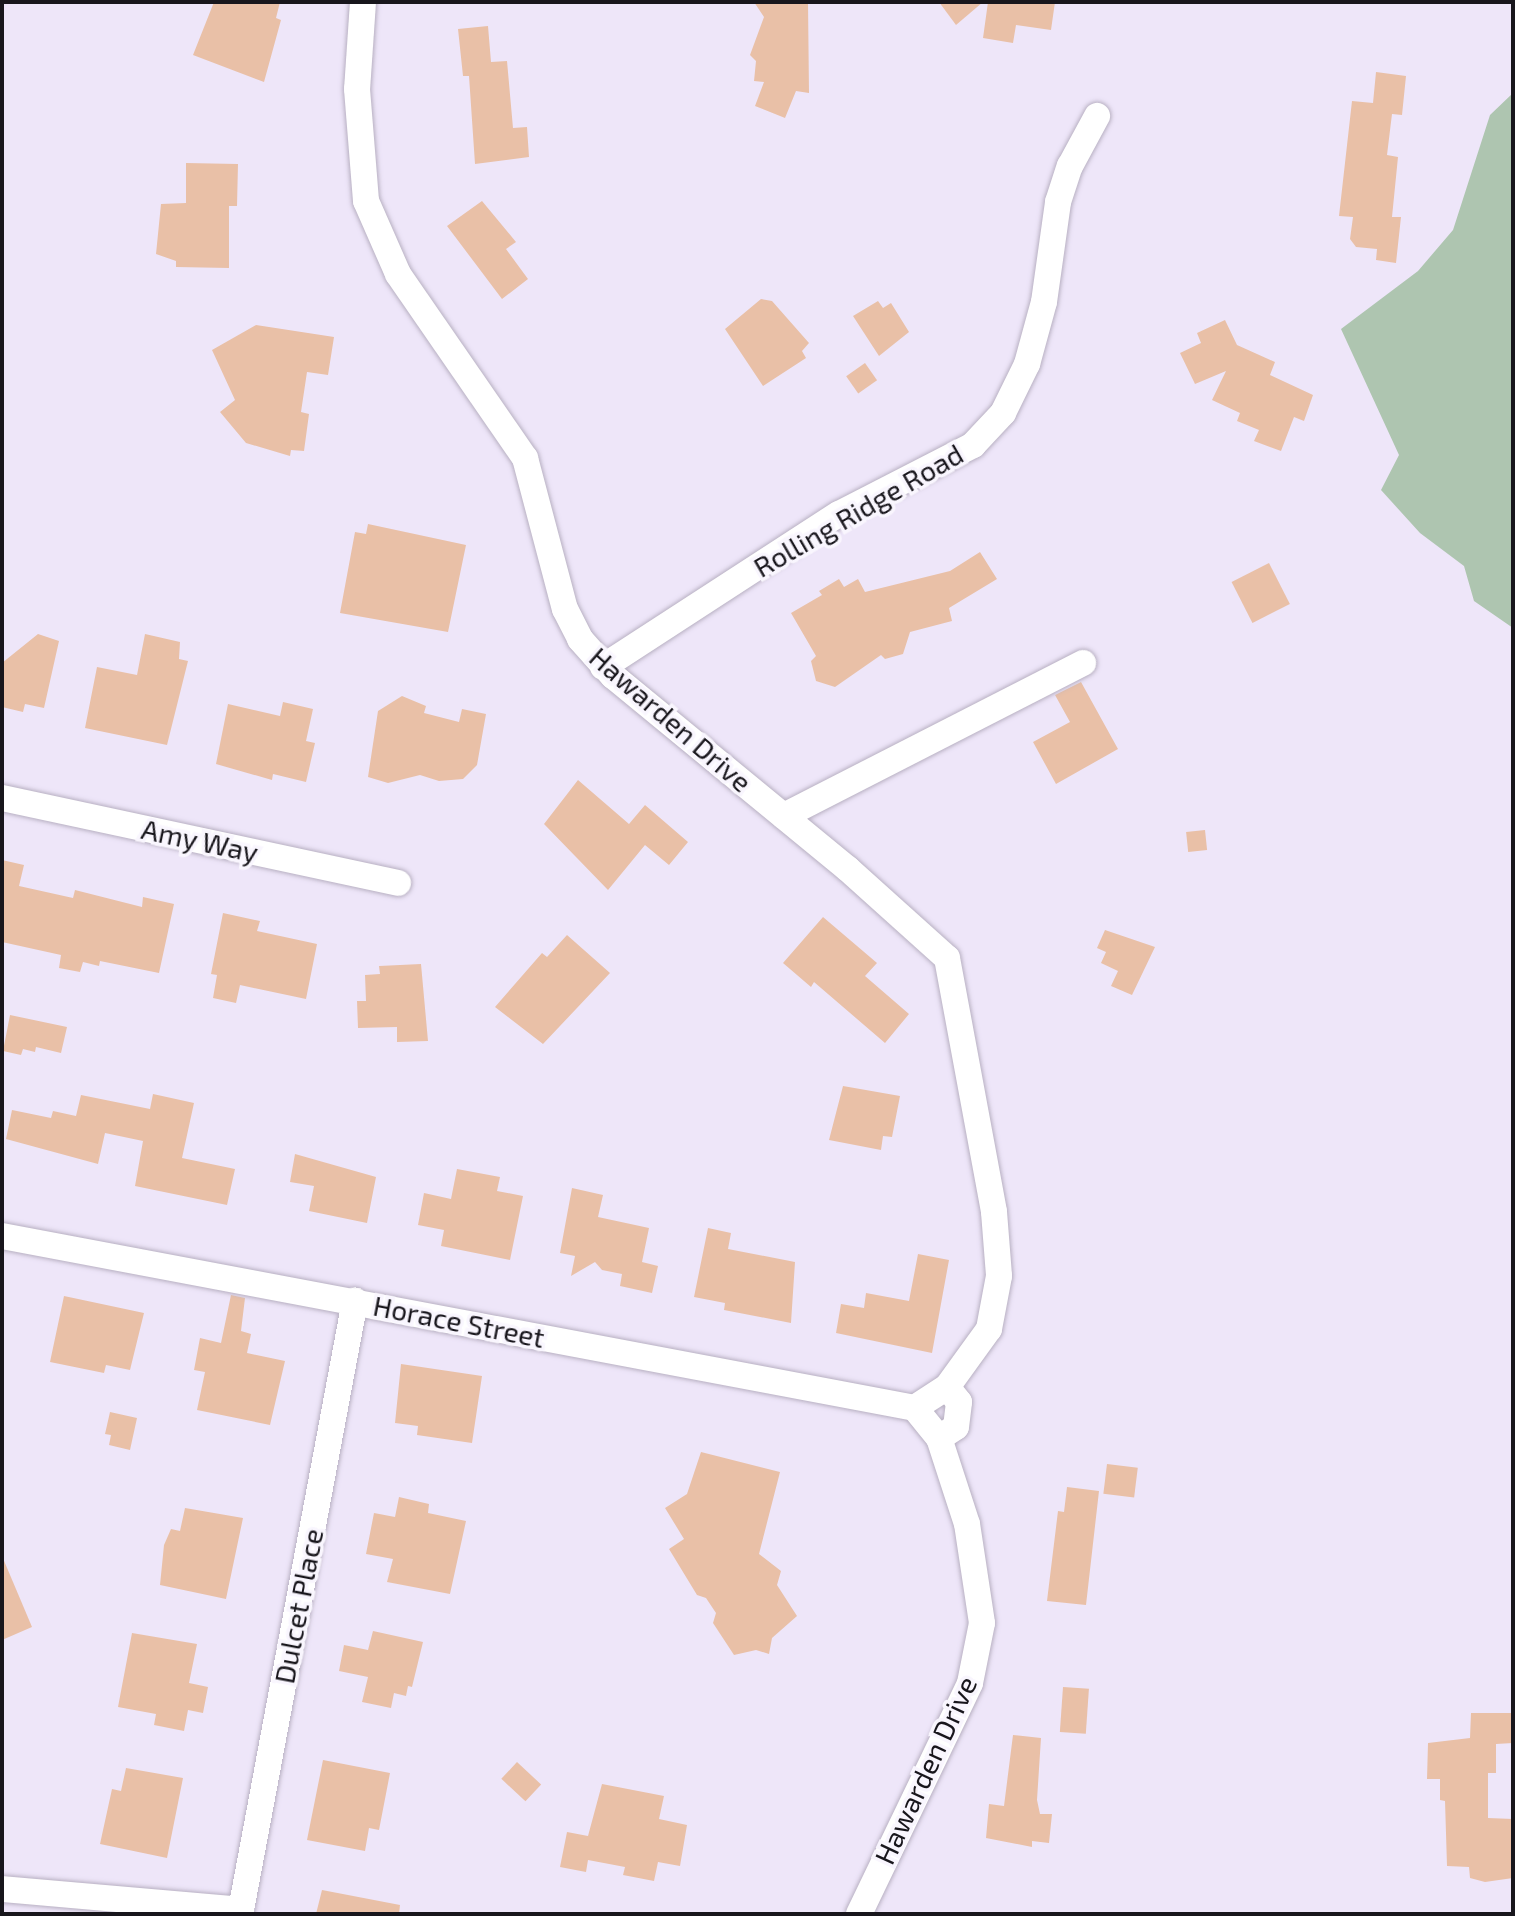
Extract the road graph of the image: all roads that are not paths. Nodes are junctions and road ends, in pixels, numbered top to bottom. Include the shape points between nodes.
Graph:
1 (363, 2) edge
2 (1097, 116) dead end
3 (1083, 663) dead end
4 (603, 667) junction
5 (2, 798) edge
6 (784, 816) junction
7 (398, 883) dead end
8 (2, 1236) edge
9 (355, 1301) junction
10 (947, 1387) junction
11 (915, 1408) junction
12 (939, 1438) junction
13 (2, 1889) edge
14 (859, 1914) edge

1 - 4 street, Hawarden Drive via 357,89 366,201 398,274 525,458 565,609
2 - 4 street, Rolling Ridge Road via 1058,202 1041,314 1027,364 1003,413 973,445 839,514
3 - 6 street
4 - 6 street, Hawarden Drive
5 - 7 street, Amy Way
6 - 10 street, Hawarden Drive via 947,958 994,1212 999,1276 989,1329
8 - 9 street, Horace Street
9 - 11 street, Horace Street
9 - 13 street, Dulcet Place via 241,1910
10 - 11 street, Hawarden Drive
10 - 12 street via 959,1402 956,1427
11 - 12 street, Hawarden Drive
12 - 14 street, Hawarden Drive via 967,1524 982,1623 970,1683

